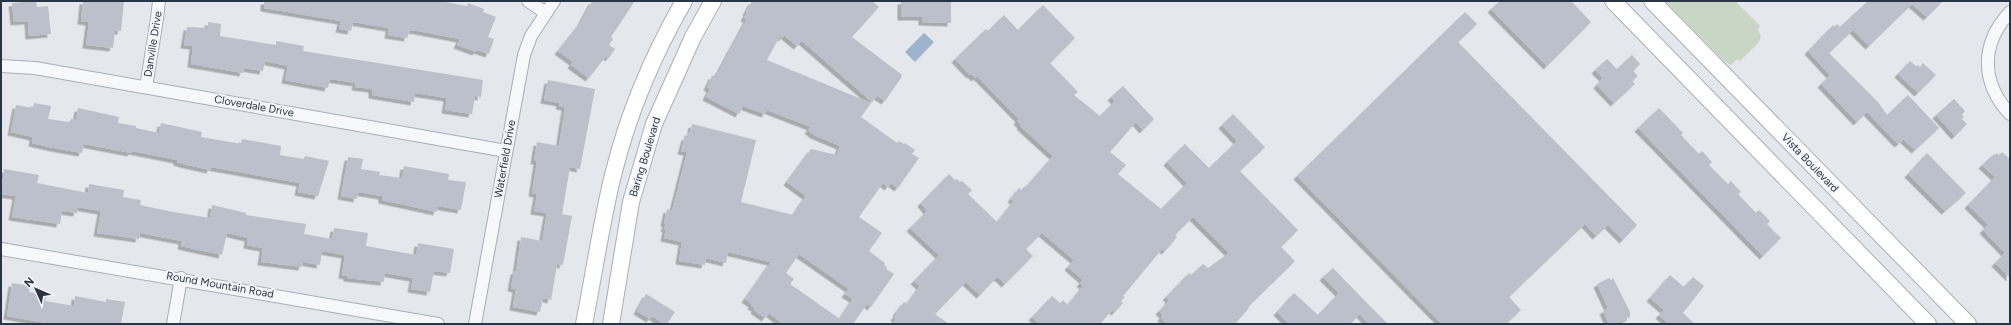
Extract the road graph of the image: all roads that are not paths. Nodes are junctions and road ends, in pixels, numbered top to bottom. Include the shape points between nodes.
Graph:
1 (159, 1) edge
2 (528, 1) edge
3 (554, 1) edge
4 (684, 1) edge
5 (713, 1) edge
6 (1613, 1) edge
7 (1652, 1) edge
8 (2010, 12) edge
9 (546, 13) junction
10 (1, 66) edge
11 (146, 87) junction
12 (2010, 114) edge
13 (506, 151) junction
14 (1, 249) edge
15 (181, 278) junction
16 (173, 324) edge
17 (438, 324) edge
18 (475, 324) edge
19 (584, 324) edge
20 (610, 324) edge
21 (1928, 324) edge
22 (1968, 324) edge

1 - 11 street, Danville Drive
2 - 9 street
3 - 9 street, Waterfield Drive
4 - 19 main road via 654,59 623,141 613,175
5 - 20 main road, Baring Boulevard via 693,36 654,124 631,202
6 - 21 main road
7 - 22 main road, Vista Boulevard
8 - 12 street via 1994,35 1988,53 1990,82 2000,103
9 - 13 street, Waterfield Drive via 531,36 524,54
10 - 11 street, Cloverdale Drive via 35,68
11 - 13 street, Cloverdale Drive
13 - 18 street, Waterfield Drive
14 - 15 street, Round Mountain Road
15 - 16 street
15 - 17 street, Round Mountain Road

